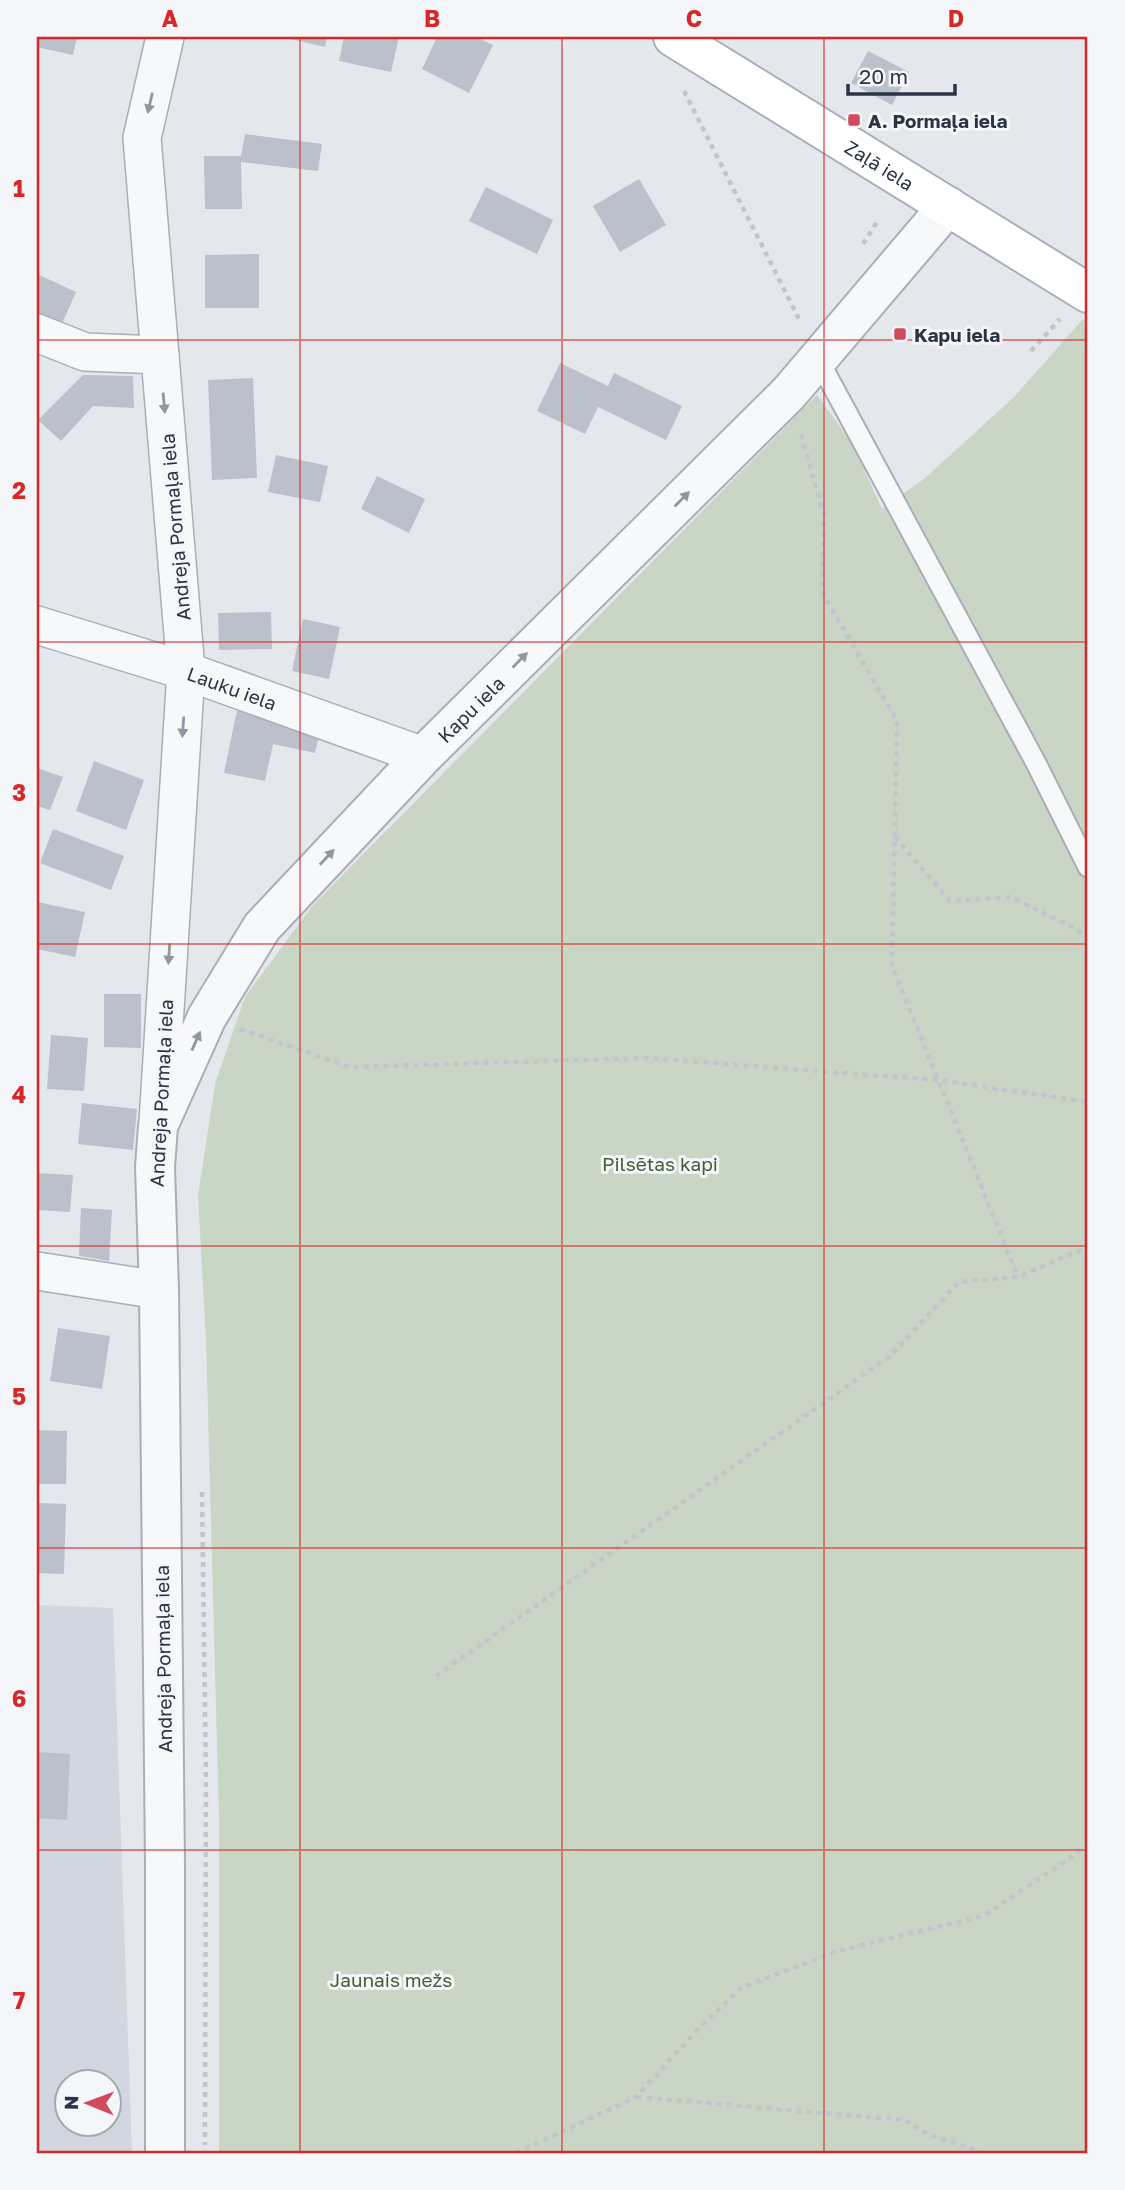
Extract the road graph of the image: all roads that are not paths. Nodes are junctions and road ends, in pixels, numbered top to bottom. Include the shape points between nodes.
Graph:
1 (165, 37) edge
2 (673, 37) edge
3 (948, 206) junction
4 (1088, 293) edge
5 (37, 333) edge
6 (160, 355) junction
7 (818, 359) junction
8 (37, 625) edge
9 (186, 671) junction
10 (423, 756) junction
11 (1088, 867) edge
12 (158, 1126) junction
13 (37, 1271) edge
14 (159, 1290) junction
15 (165, 2153) edge

1 -> 6 street, Andreja Pormaļa iela via 142,138
2 - 3 main road, Zaļā iela
3 - 4 main road, Zaļā iela
3 - 7 street, Kapu iela
5 - 6 street via 85,352
6 -> 9 street, Andreja Pormaļa iela
10 -> 7 street, Kapu iela
7 - 11 lane
8 - 9 street, Lauku iela
9 - 10 street, Lauku iela
9 -> 12 street, Andreja Pormaļa iela
12 -> 10 street, Kapu iela via 207,1017 262,927
12 - 14 street, Andreja Pormaļa iela
13 - 14 street
14 - 15 street, Andreja Pormaļa iela

